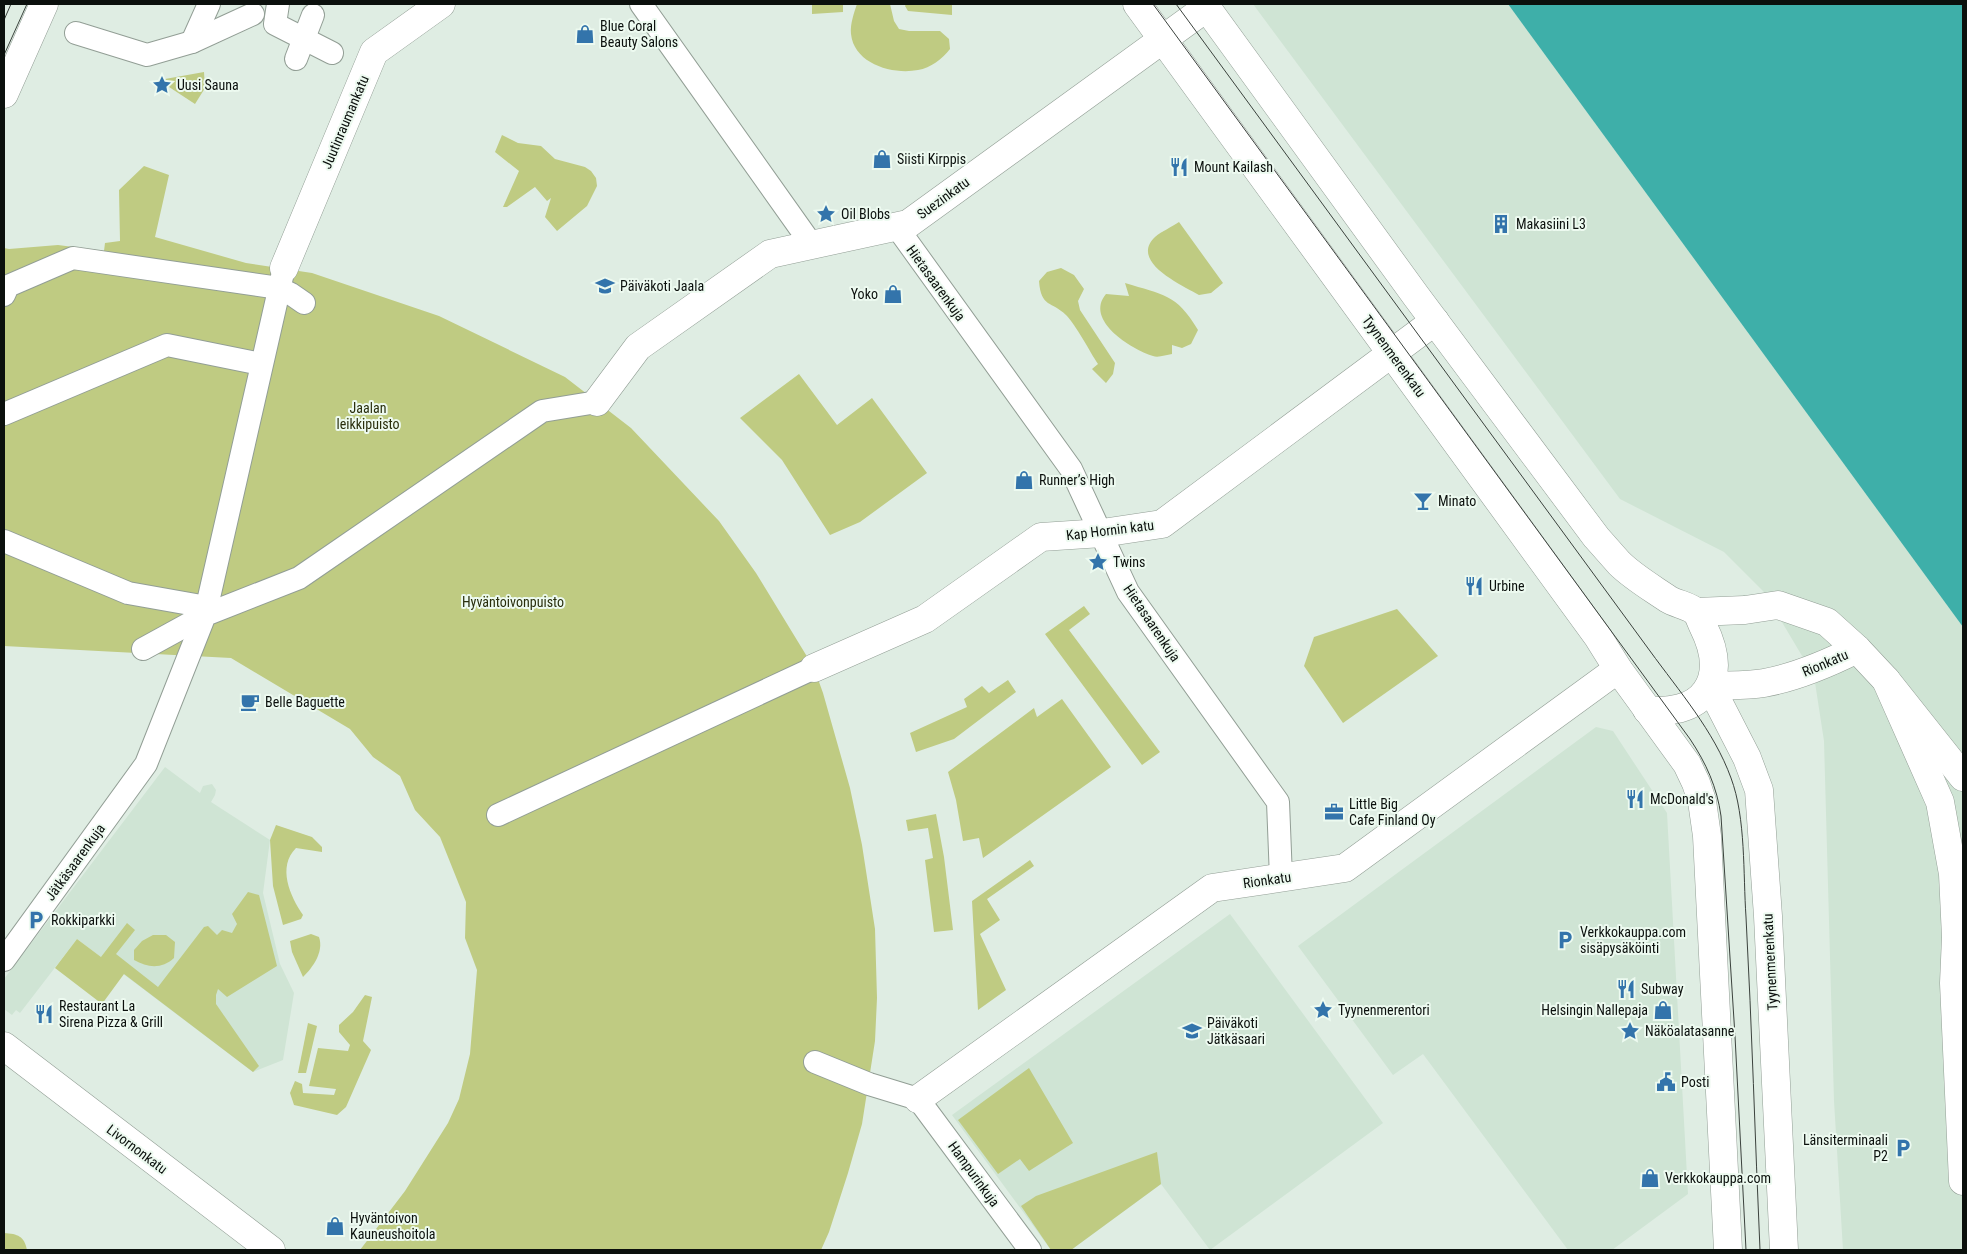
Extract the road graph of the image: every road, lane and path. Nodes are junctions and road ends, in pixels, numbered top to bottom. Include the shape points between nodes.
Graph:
1 (44, 4) edge
2 (209, 4) edge
3 (278, 4) edge
4 (441, 4) edge
5 (641, 4) edge
6 (1137, 4) edge
7 (1205, 6) edge
8 (253, 14) dead end
9 (313, 15) dead end
10 (76, 33) dead end
11 (304, 38) junction
12 (1163, 39) junction
13 (192, 42) junction
14 (332, 52) dead end
15 (296, 59) dead end
16 (4, 94) edge
17 (896, 226) junction
18 (812, 245) junction
19 (281, 278) junction
20 (4, 295) edge
21 (304, 303) dead end
22 (1435, 321) junction
23 (1392, 353) junction
24 (261, 364) junction
25 (598, 402) joint
26 (4, 414) edge
27 (1102, 533) junction
28 (4, 541) edge
29 (206, 611) junction
30 (1696, 612) junction
31 (143, 649) dead end
32 (1857, 649) junction
33 (814, 668) joint
34 (1618, 669) junction
35 (1886, 680) junction
36 (1710, 686) junction
37 (1647, 710) junction
38 (1963, 777) edge
39 (498, 815) dead end
40 (1281, 878) junction
41 (4, 960) edge
42 (4, 1046) edge
43 (815, 1062) dead end
44 (918, 1099) junction
45 (1963, 1181) edge
46 (271, 1250) edge
47 (1030, 1250) edge
48 (1728, 1250) edge
49 (1784, 1250) edge

1 - 16 street
2 - 13 street
3 - 11 street via 276,24
4 - 19 street, Juutinraumankatu via 374,52
5 - 18 street
6 - 12 street, Tyynenmerenkatu
7 - 12 street, Suezinkatu
7 - 22 street
8 - 13 street
9 - 11 street
10 - 13 street via 143,60
11 - 14 street
11 - 15 street
12 - 17 street, Suezinkatu via 908,224
12 - 23 street, Tyynenmerenkatu
17 - 18 street, Suezinkatu
17 - 27 street, Hietasaarenkuja via 1071,469
18 - 25 street, Suezinkatu via 770,254 638,347
19 - 20 street via 177,272 73,258 8,286
19 - 21 street via 291,294
19 - 24 street, Jätkäsaarenkuja
22 - 23 street, Kap Hornin katu
22 - 30 street via 1602,544 1634,575 1671,601
23 - 27 street, Kap Hornin katu via 1162,524
23 - 34 street, Tyynenmerenkatu
24 - 26 street via 167,345
24 - 29 street, Jätkäsaarenkuja
25 - 29 street via 542,411 299,578
27 - 33 street, Kap Hornin katu via 1041,537 925,619
27 - 40 street, Hietasaarenkuja via 1128,592 1278,802
28 - 29 street via 128,593
29 - 31 street
29 - 41 street, Jätkäsaarenkuja via 146,764
30 - 32 street, Rionkatu via 1778,605 1827,622
30 - 36 street via 1714,656
32 - 35 street
32 - 36 street, Rionkatu via 1830,663 1783,679 1762,684
33 - 39 street
34 - 37 street, Tyynenmerenkatu
34 - 40 street, Rionkatu via 1346,868
35 - 38 street
35 - 45 street via 1940,802 1953,874 1954,983
36 - 37 street via 1702,697 1689,705 1669,711
36 - 49 street, Tyynenmerenkatu via 1760,790
37 - 48 street, Tyynenmerenkatu via 1687,764 1702,801 1705,818
40 - 44 street, Rionkatu via 1212,888
42 - 46 street, Livornonkatu
43 - 44 street
44 - 47 street, Hampurinkuja

